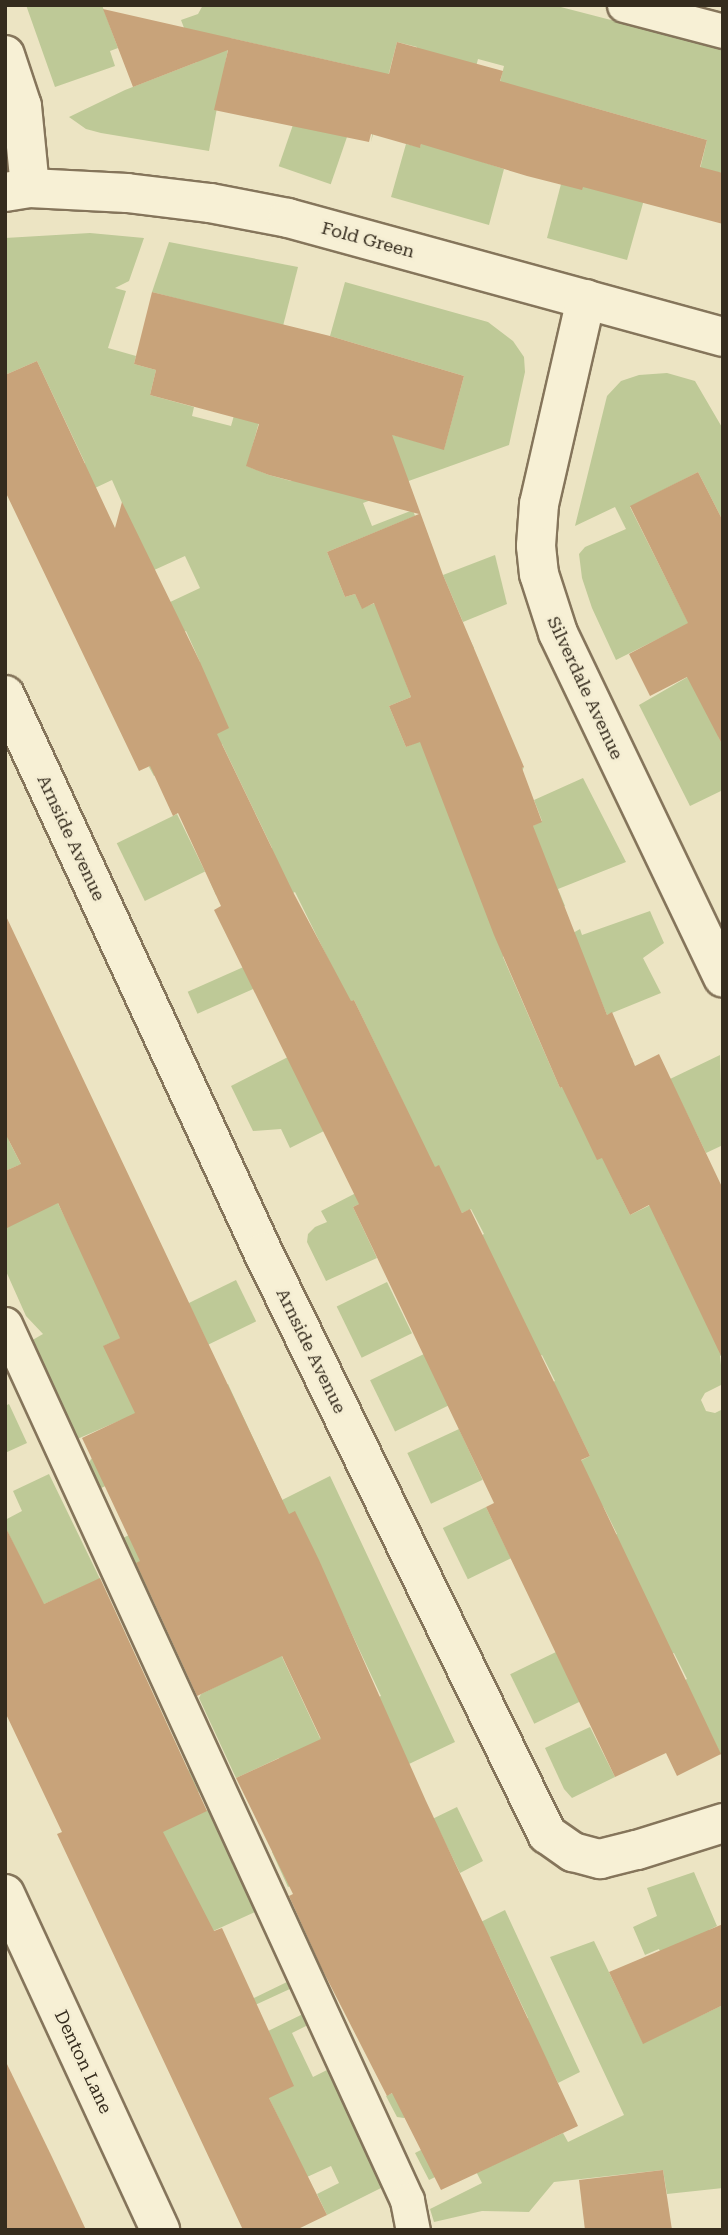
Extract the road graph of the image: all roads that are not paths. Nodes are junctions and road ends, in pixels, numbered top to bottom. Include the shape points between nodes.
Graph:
1 (624, 5) edge
2 (723, 31) edge
3 (5, 55) edge
4 (18, 190) edge
5 (586, 299) junction
6 (723, 337) edge
7 (5, 695) edge
8 (723, 977) edge
9 (5, 1324) edge
10 (723, 1823) edge
11 (5, 1894) edge
12 (412, 2229) edge
13 (160, 2230) edge

1 - 2 lane
3 - 4 street via 22,106
4 - 5 street, Fold Green via 127,193 262,213
5 - 6 street, Fold Green
5 - 8 street, Silverdale Avenue via 539,504 539,574 558,633
7 - 10 street, Arnside Avenue via 263,1252 547,1834 572,1852 600,1859
9 - 12 lane via 407,2200
11 - 13 street, Denton Lane

